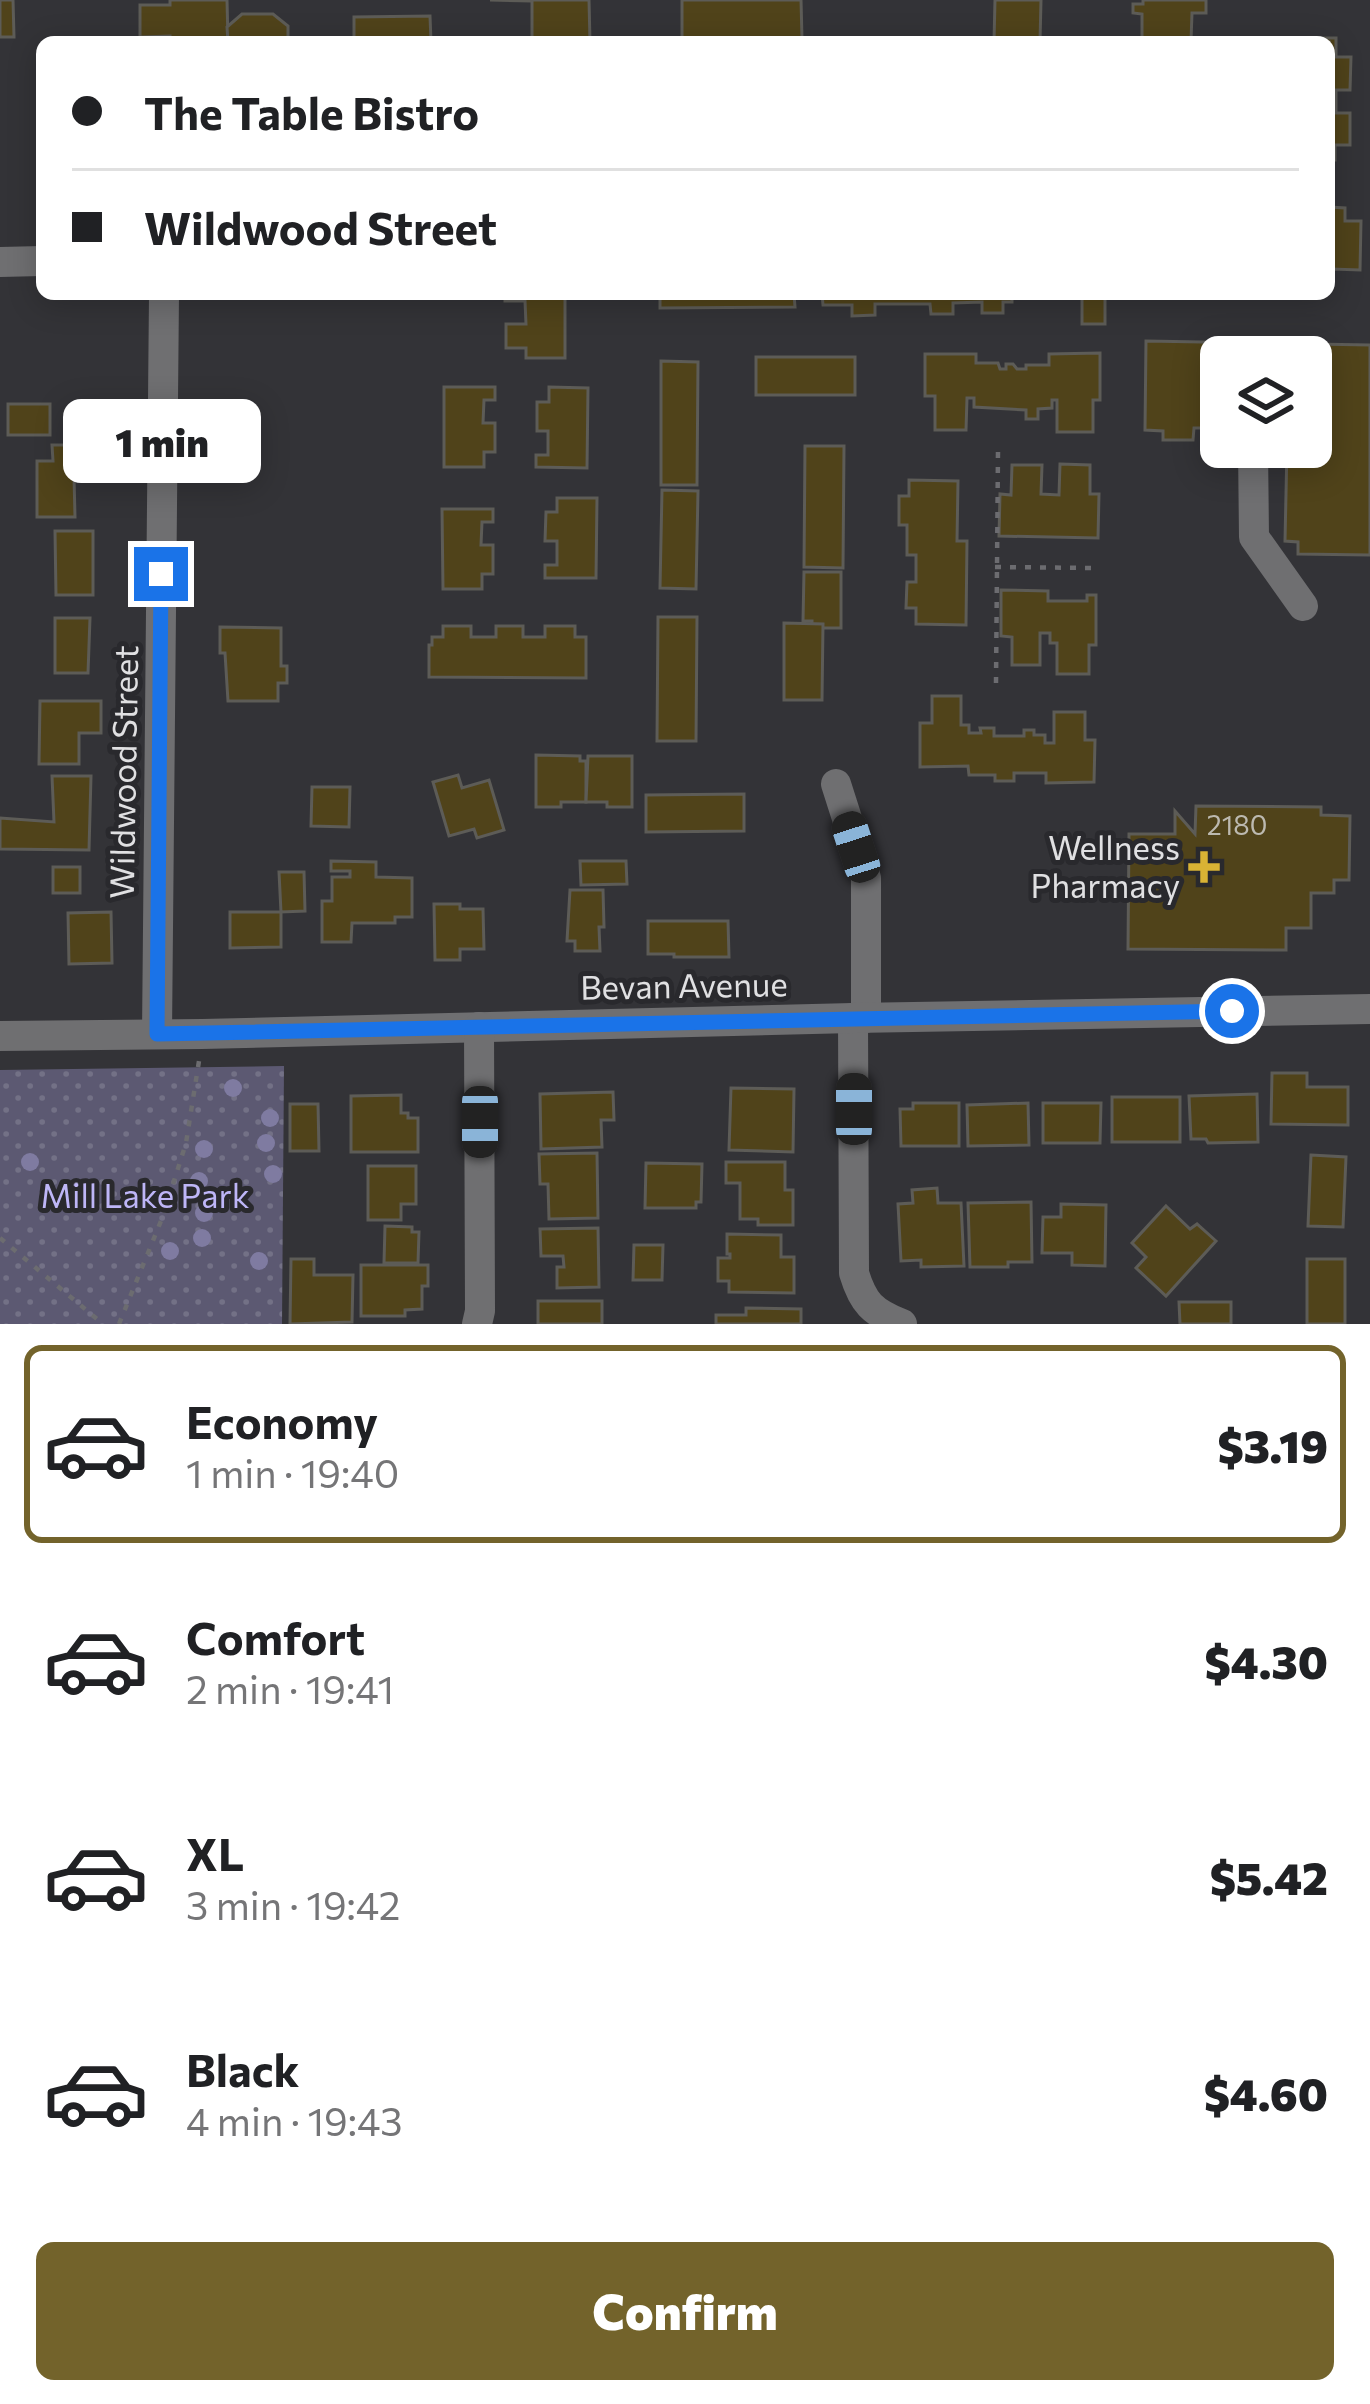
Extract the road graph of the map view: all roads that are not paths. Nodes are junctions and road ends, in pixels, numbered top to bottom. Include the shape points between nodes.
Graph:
1 (36, 261) edge
2 (0, 262) edge
3 (164, 300) edge
4 (1252, 468) edge
5 (1304, 606) dead end
6 (836, 784) dead end
7 (1370, 1009) edge
8 (860, 1018) junction
9 (479, 1027) junction
10 (157, 1034) junction
11 (0, 1036) edge
12 (477, 1324) edge
13 (902, 1324) edge

1 - 2 street
3 - 10 street, Wildwood Street
4 - 5 street via 1254,537
6 - 8 street via 866,878
7 - 8 street, Bevan Avenue
8 - 9 street, Bevan Avenue
8 - 13 street via 854,1273 872,1309
9 - 10 street, Bevan Avenue
9 - 12 street
10 - 11 street, Bevan Avenue

